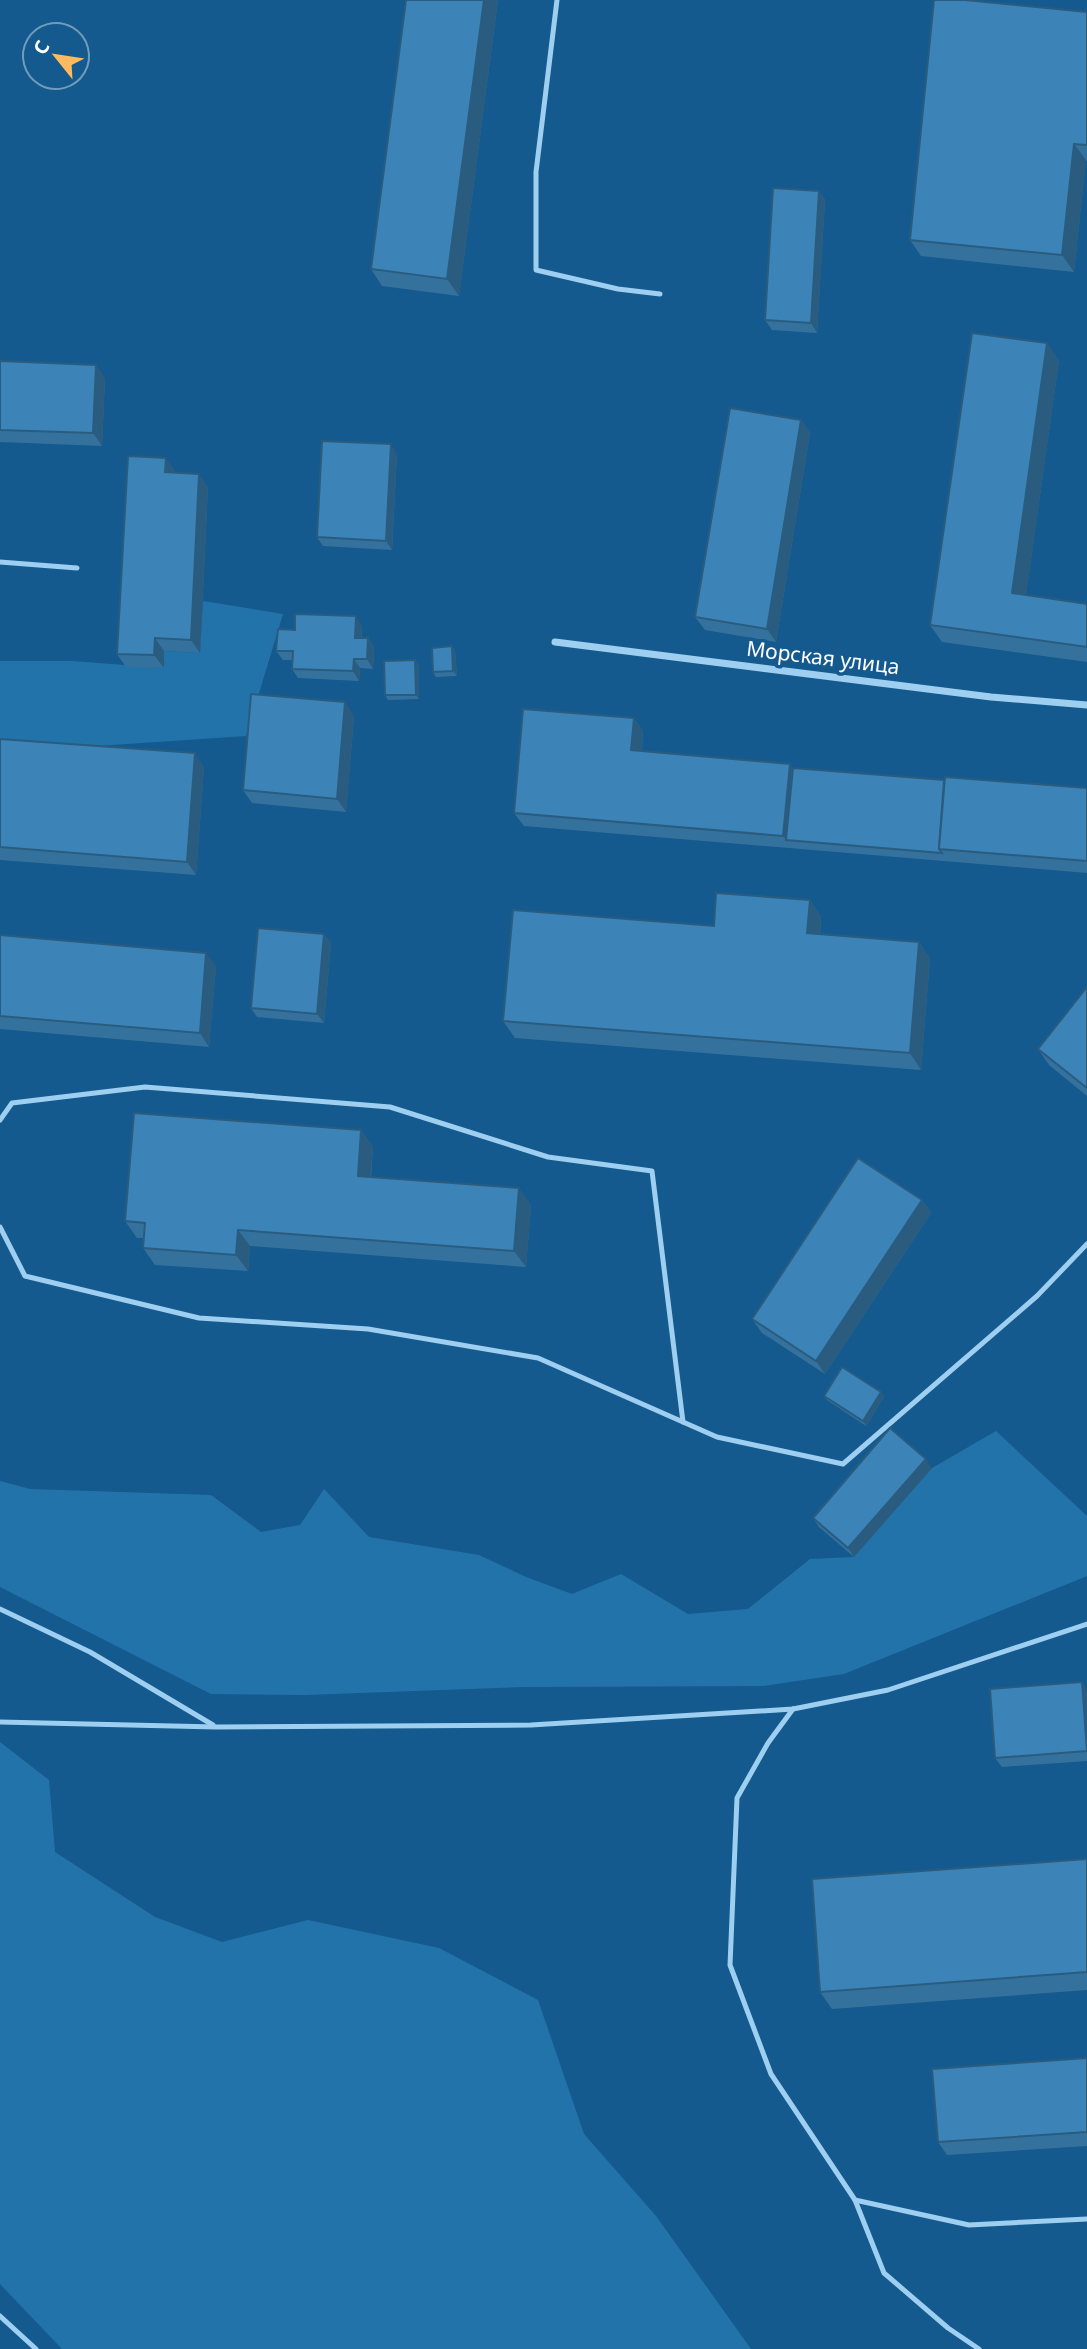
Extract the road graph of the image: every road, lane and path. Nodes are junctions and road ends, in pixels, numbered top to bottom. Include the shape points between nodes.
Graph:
1 (557, 0) edge
2 (660, 294) dead end
3 (0, 562) edge
4 (77, 568) dead end
5 (555, 642) dead end
6 (1087, 705) edge
7 (0, 1120) edge
8 (0, 1227) edge
9 (1087, 1244) edge
10 (683, 1422) junction
11 (0, 1609) edge
12 (1087, 1624) edge
13 (793, 1709) junction
14 (0, 1722) edge
15 (216, 1727) junction
16 (855, 2200) junction
17 (1087, 2219) edge
18 (0, 2316) edge
19 (36, 2349) edge
20 (979, 2349) edge

1 - 2 lane via 536,172 536,270
3 - 4 lane
5 - 6 street, Морская улица
7 - 10 lane via 12,1103 158,1088 390,1107 548,1157 652,1171
8 - 10 lane via 25,1276 200,1318 368,1329 538,1358
9 - 10 lane via 1037,1296 843,1464 718,1437
11 - 15 lane via 90,1652
12 - 13 lane via 888,1690
13 - 15 lane via 531,1725
13 - 16 lane via 737,1798 730,1965 771,2074
14 - 15 lane
16 - 17 lane via 970,2225
16 - 20 lane via 884,2273
18 - 19 lane

